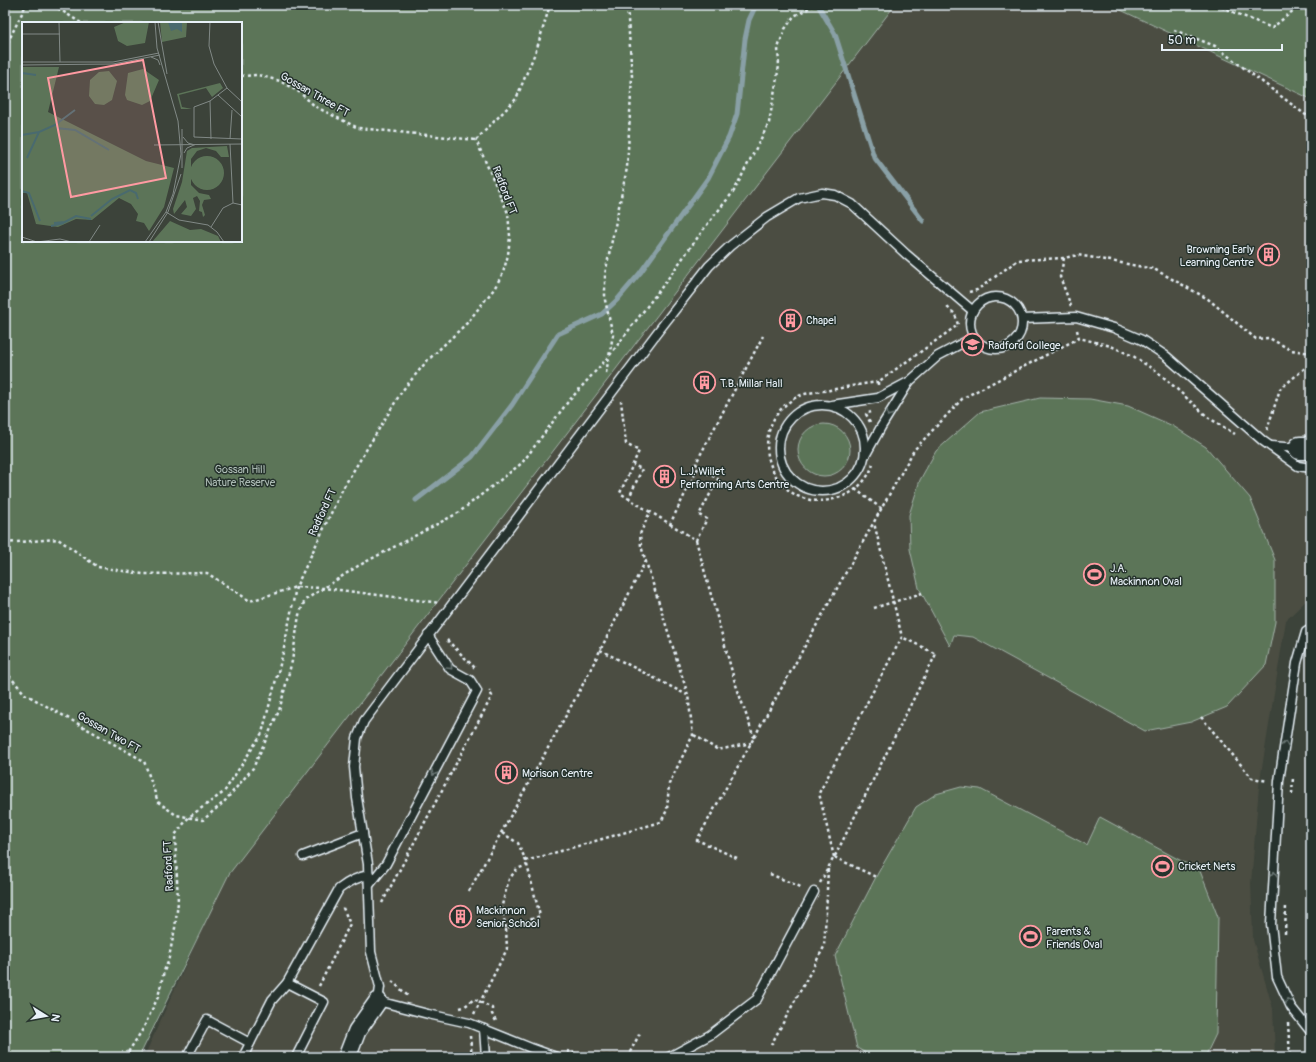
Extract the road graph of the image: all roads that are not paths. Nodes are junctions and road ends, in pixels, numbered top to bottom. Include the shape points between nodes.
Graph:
1 (973, 311) junction
2 (1022, 319) junction
3 (974, 338) junction
4 (910, 381) junction
5 (832, 405) junction
6 (1267, 444) junction
7 (1307, 449) edge
8 (864, 458) junction
9 (1311, 468) edge
10 (1311, 628) edge
11 (428, 635) junction
12 (363, 834) junction
13 (303, 856) dead end
14 (369, 875) junction
15 (370, 884) junction
16 (814, 892) road end
17 (288, 983) junction
18 (378, 1001) junction
19 (484, 1029) junction
20 (1311, 1032) edge
21 (250, 1043) junction
22 (536, 1054) edge
23 (187, 1057) edge
24 (243, 1057) edge
25 (296, 1057) edge
26 (347, 1057) edge
27 (486, 1057) edge
28 (556, 1057) edge
29 (669, 1057) edge

1 - 2 lane via 983,300 998,296 1014,304
1 - 3 lane via 970,324
1 - 11 lane via 852,204 835,195 822,194 799,198 767,217 709,266
2 - 3 lane via 1019,336 1005,348 988,348
2 - 6 lane via 1076,317 1142,340 1166,356
3 - 4 lane via 938,356
4 - 5 lane via 878,398
4 -> 8 lane
5 - 8 lane via 855,419 864,438
5 - 8 lane via 818,404 805,408 793,415 784,426 779,440 779,455 784,469 793,481 806,488 821,491 836,489 849,482 859,471
6 - 7 lane
6 - 9 lane via 1298,466
20 -> 10 lane via 1291,1007 1277,977 1272,924 1279,782 1297,663 1306,632
11 - 12 lane via 364,721 357,738 354,767 356,798
11 -> 15 lane via 450,669 470,680 477,691 386,864
12 - 13 lane
12 - 14 lane
14 - 15 lane
14 - 17 lane via 361,876 339,889
15 - 18 lane via 371,952 380,987
16 - 29 lane via 757,999 710,1035
17 - 21 lane via 272,1000
17 - 25 lane via 324,1002
18 - 19 lane
18 - 26 street via 357,1030
19 - 22 lane
19 - 27 lane
21 - 23 lane via 207,1020
21 - 24 lane
22 - 28 lane

